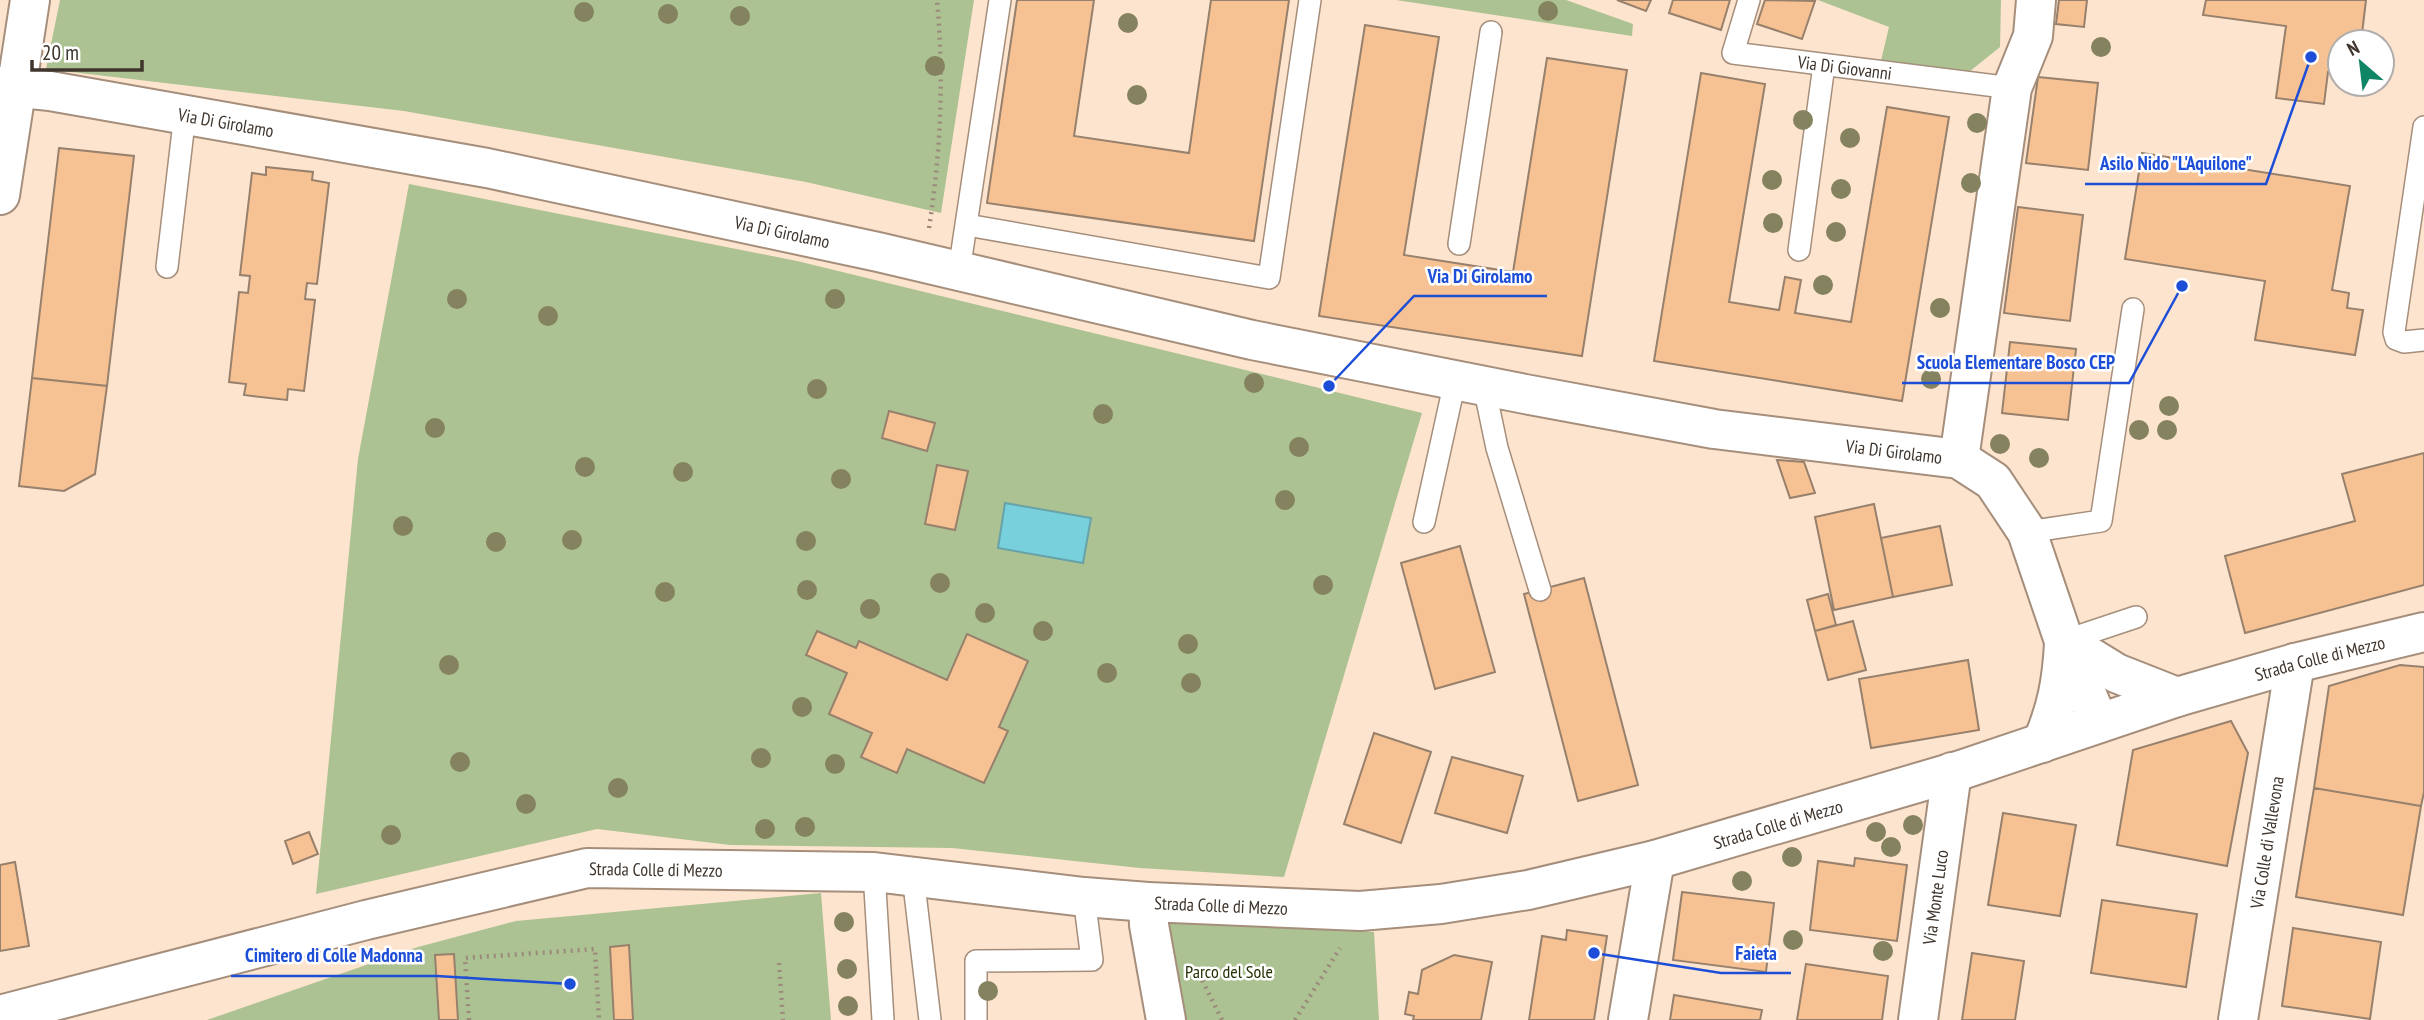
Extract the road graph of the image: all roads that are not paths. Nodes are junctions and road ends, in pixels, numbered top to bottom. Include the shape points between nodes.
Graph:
1 (30, 0) edge
2 (1000, 0) edge
3 (1310, 0) edge
4 (1749, 0) edge
5 (2036, 0) edge
6 (1491, 32) dead end
7 (1824, 65) junction
8 (8, 87) edge
9 (2012, 88) junction
10 (185, 114) junction
11 (2424, 127) edge
12 (0, 195) edge
13 (967, 225) junction
14 (1459, 244) dead end
15 (1799, 250) dead end
16 (167, 267) dead end
17 (941, 267) junction
18 (2133, 309) dead end
19 (2424, 340) edge
20 (1470, 383) junction
21 (1959, 459) junction
22 (1424, 522) dead end
23 (2026, 531) junction
24 (1539, 590) dead end
25 (2136, 617) dead end
26 (2424, 632) edge
27 (2064, 641) junction
28 (2295, 663) junction
29 (2177, 697) junction
30 (2099, 723) junction
31 (2042, 743) junction
32 (1952, 772) junction
33 (1655, 860) junction
34 (874, 872) junction
35 (913, 876) junction
36 (1084, 897) junction
37 (1148, 902) junction
38 (0, 1015) edge
39 (883, 1020) edge
40 (930, 1020) edge
41 (976, 1020) edge
42 (1166, 1020) edge
43 (1628, 1020) edge
44 (1918, 1020) edge
45 (2238, 1020) edge

1 - 8 street
2 - 13 lane
3 - 13 lane via 1269,278
4 - 7 lane, Via Di Giovanni via 1733,53
5 - 9 street, Via Di Girolamo via 2033,36
6 - 14 lane
7 - 9 lane, Via Di Giovanni
7 - 15 lane
8 - 10 street, Via Di Girolamo
8 - 12 street
9 - 21 street, Via Di Girolamo
10 - 16 lane
10 - 17 street, Via Di Girolamo via 487,168
11 - 19 lane via 2393,332 2404,342
13 - 17 lane
17 - 20 street, Via Di Girolamo via 1252,340
18 - 23 lane via 2101,521
20 - 21 street, Via Di Girolamo via 1714,429
20 - 22 lane
20 - 24 lane via 1497,449
21 - 23 street, Via Di Girolamo via 1993,481
23 - 27 street, Via Di Girolamo
25 - 27 lane
26 - 28 street, Strada Colle di Mezzo
27 - 29 street via 2116,673
27 - 30 street, Via Di Girolamo
27 - 31 street, Via Di Girolamo via 2062,684
28 - 29 street, Strada Colle di Mezzo
28 - 45 street, Via Colle di Vallevona
29 - 30 street, Strada Colle di Mezzo
30 - 31 street, Strada Colle di Mezzo
31 - 32 street, Strada Colle di Mezzo
32 - 33 street, Strada Colle di Mezzo
32 - 44 street, Via Monte Luco
33 - 37 street, Strada Colle di Mezzo via 1528,890 1360,911
33 - 43 street
34 - 35 street, Strada Colle di Mezzo
34 - 38 street, Strada Colle di Mezzo via 587,868
34 - 39 lane
35 - 36 street, Strada Colle di Mezzo
35 - 40 lane
36 - 37 street, Strada Colle di Mezzo
36 - 41 lane via 1092,960 976,961
37 - 42 street

